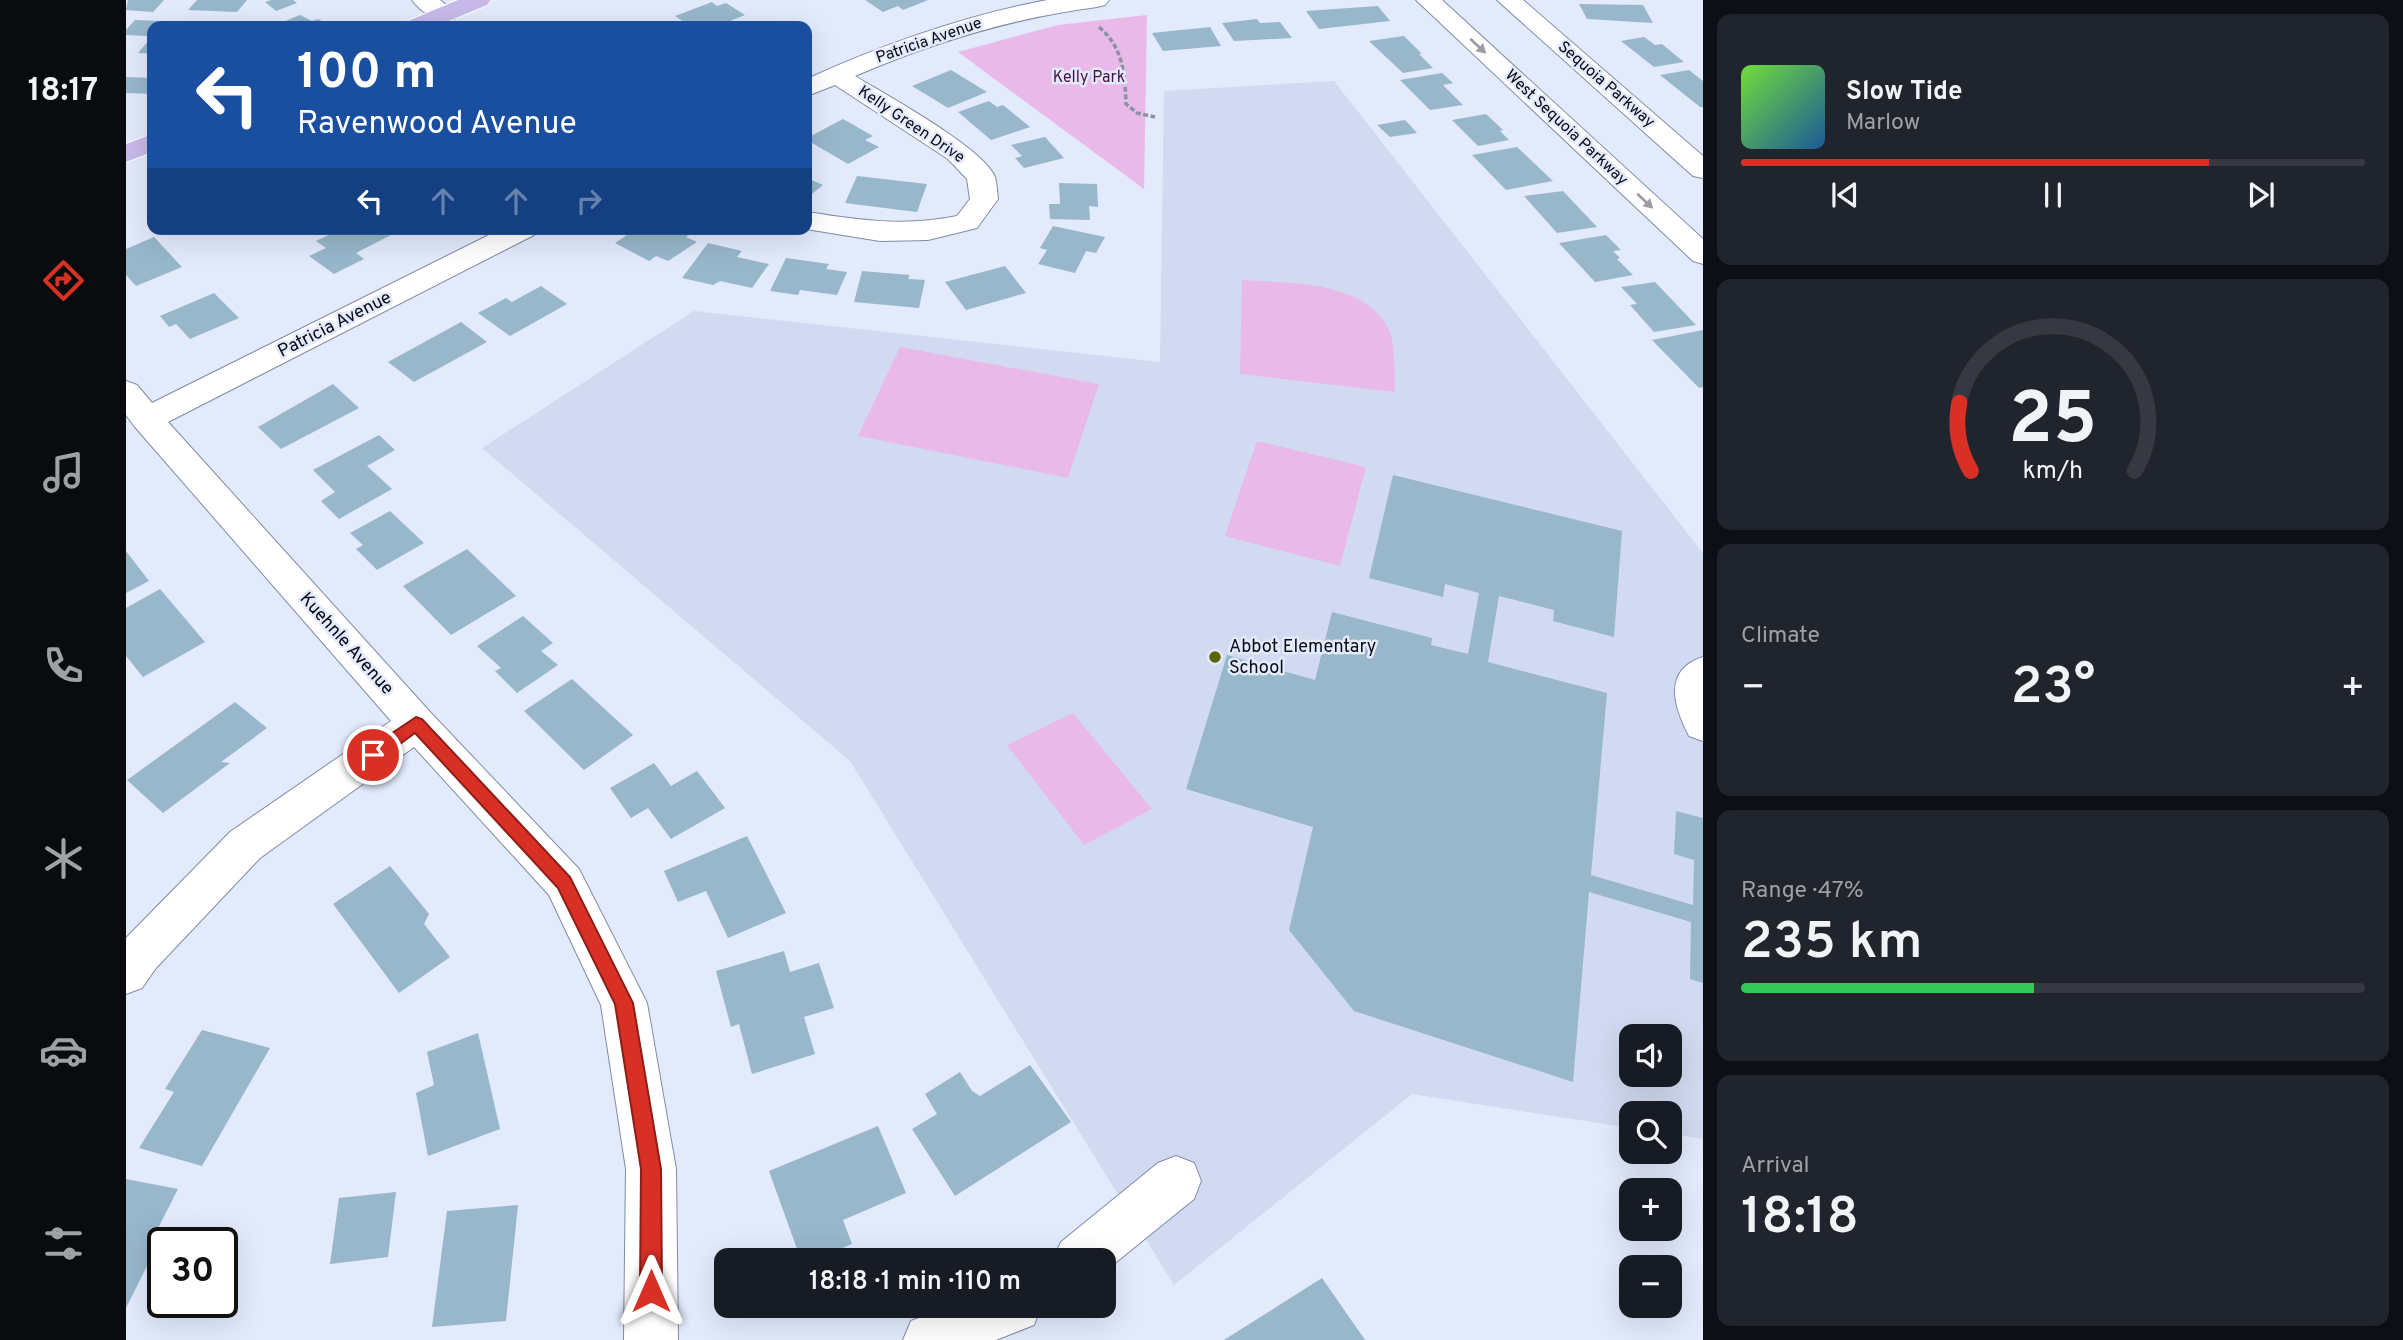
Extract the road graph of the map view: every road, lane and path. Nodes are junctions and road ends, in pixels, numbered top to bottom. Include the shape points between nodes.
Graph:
1 (424, 0) edge
2 (480, 0) edge
3 (1097, 0) edge
4 (1428, 0) edge
5 (1509, 0) edge
6 (446, 14) junction
7 (430, 21) edge
8 (1095, 25) dead end
9 (835, 74) junction
10 (812, 86) edge
11 (1155, 117) dead end
12 (147, 144) edge
13 (126, 153) edge
14 (1703, 170) edge
15 (812, 223) edge
16 (511, 235) edge
17 (1703, 255) edge
18 (136, 405) edge
19 (1703, 672) edge
20 (416, 724) junction
21 (1703, 726) edge
22 (126, 972) edge
23 (1176, 1181) dead end
24 (1094, 1248) edge
25 (985, 1318) edge
26 (651, 1340) edge
27 (930, 1340) edge

1 - 6 street
2 - 6 main road
3 - 9 street, Patricia Avenue via 965,26
4 -> 17 street, West Sequoia Parkway
5 - 14 street, Sequoia Parkway
6 - 7 main road
8 - 11 path via 1109,34 1123,61 1126,104 1137,113
9 - 10 street, Patricia Avenue
9 - 15 street, Kelly Green Drive via 958,153 981,177 985,199 967,222 928,231 880,232
12 - 13 main road
16 - 18 street, Patricia Avenue
18 - 20 street, Kuehnle Avenue
19 - 21 street via 1692,697
20 - 22 street via 245,845
20 - 26 street, Kuehnle Avenue via 564,882 624,1003 651,1169
23 - 24 street
25 - 27 street

